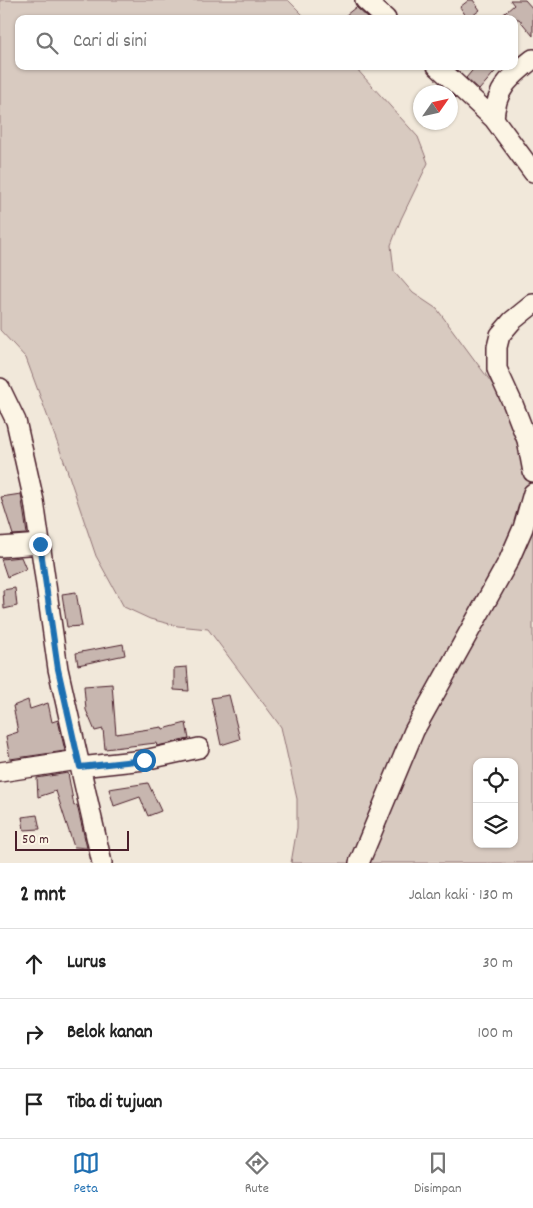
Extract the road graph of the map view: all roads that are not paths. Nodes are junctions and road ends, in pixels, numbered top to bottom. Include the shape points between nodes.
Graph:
1 (365, 0) edge
2 (382, 15) edge
3 (533, 59) edge
4 (441, 70) edge
5 (494, 119) junction
6 (533, 172) edge
7 (533, 304) edge
8 (0, 388) edge
9 (533, 472) edge
10 (533, 493) edge
11 (40, 544) junction
12 (0, 547) edge
13 (199, 748) dead end
14 (79, 764) junction
15 (0, 772) edge
16 (102, 863) edge
17 (359, 863) edge

1 - 2 street
3 - 5 street via 502,86
4 - 5 street
5 - 6 street
7 - 9 street via 500,335 497,347 497,369 527,440
8 - 11 street via 16,420
10 - 17 street via 509,560 414,731
11 - 12 street
11 - 14 street via 58,669
13 - 14 street via 144,760
14 - 15 street
14 - 16 street

